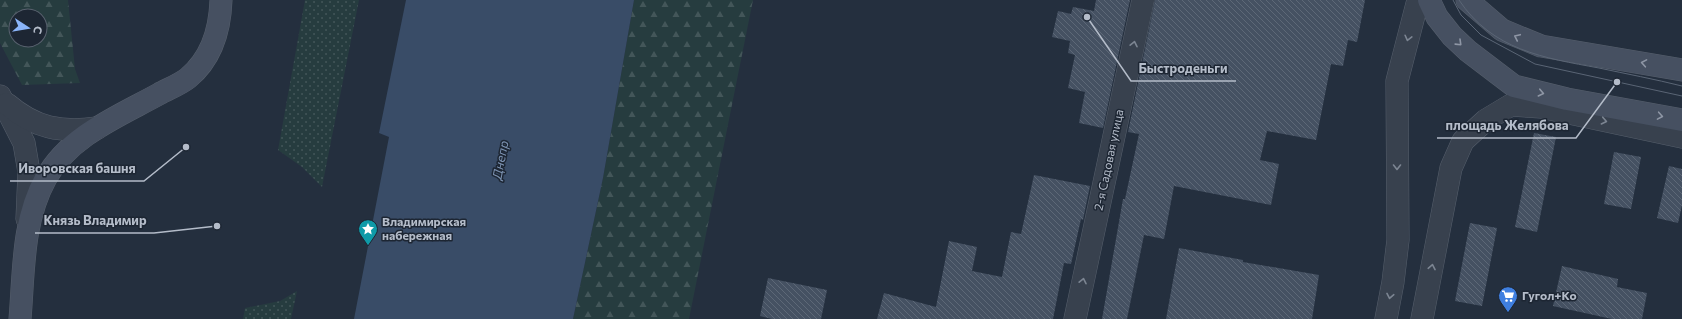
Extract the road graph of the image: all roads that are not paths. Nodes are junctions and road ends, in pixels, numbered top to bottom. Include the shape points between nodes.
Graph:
1 (221, 0) edge
2 (1143, 0) edge
3 (1418, 0) edge
4 (1429, 0) edge
5 (1467, 0) edge
6 (1682, 70) edge
7 (1513, 96) junction
8 (1, 97) edge
9 (1682, 120) edge
10 (97, 128) junction
11 (1682, 137) edge
12 (27, 230) junction
13 (20, 319) edge
14 (1075, 319) edge
15 (1386, 319) edge
16 (1422, 319) edge

1 - 10 main road via 219,27 212,46 201,64 187,78
14 -> 2 street, 2-я Садовая улица
3 -> 15 street via 1397,81 1398,240
4 -> 7 main road via 1437,17 1452,36
6 -> 5 main road via 1541,46 1502,30
7 -> 9 main road via 1567,99
7 -> 11 street via 1541,108
16 -> 7 street via 1451,168 1463,140
8 - 10 street via 19,114 56,130
8 - 12 street via 24,143 29,172
10 - 12 main road via 78,141 46,177 34,202
12 - 13 main road

